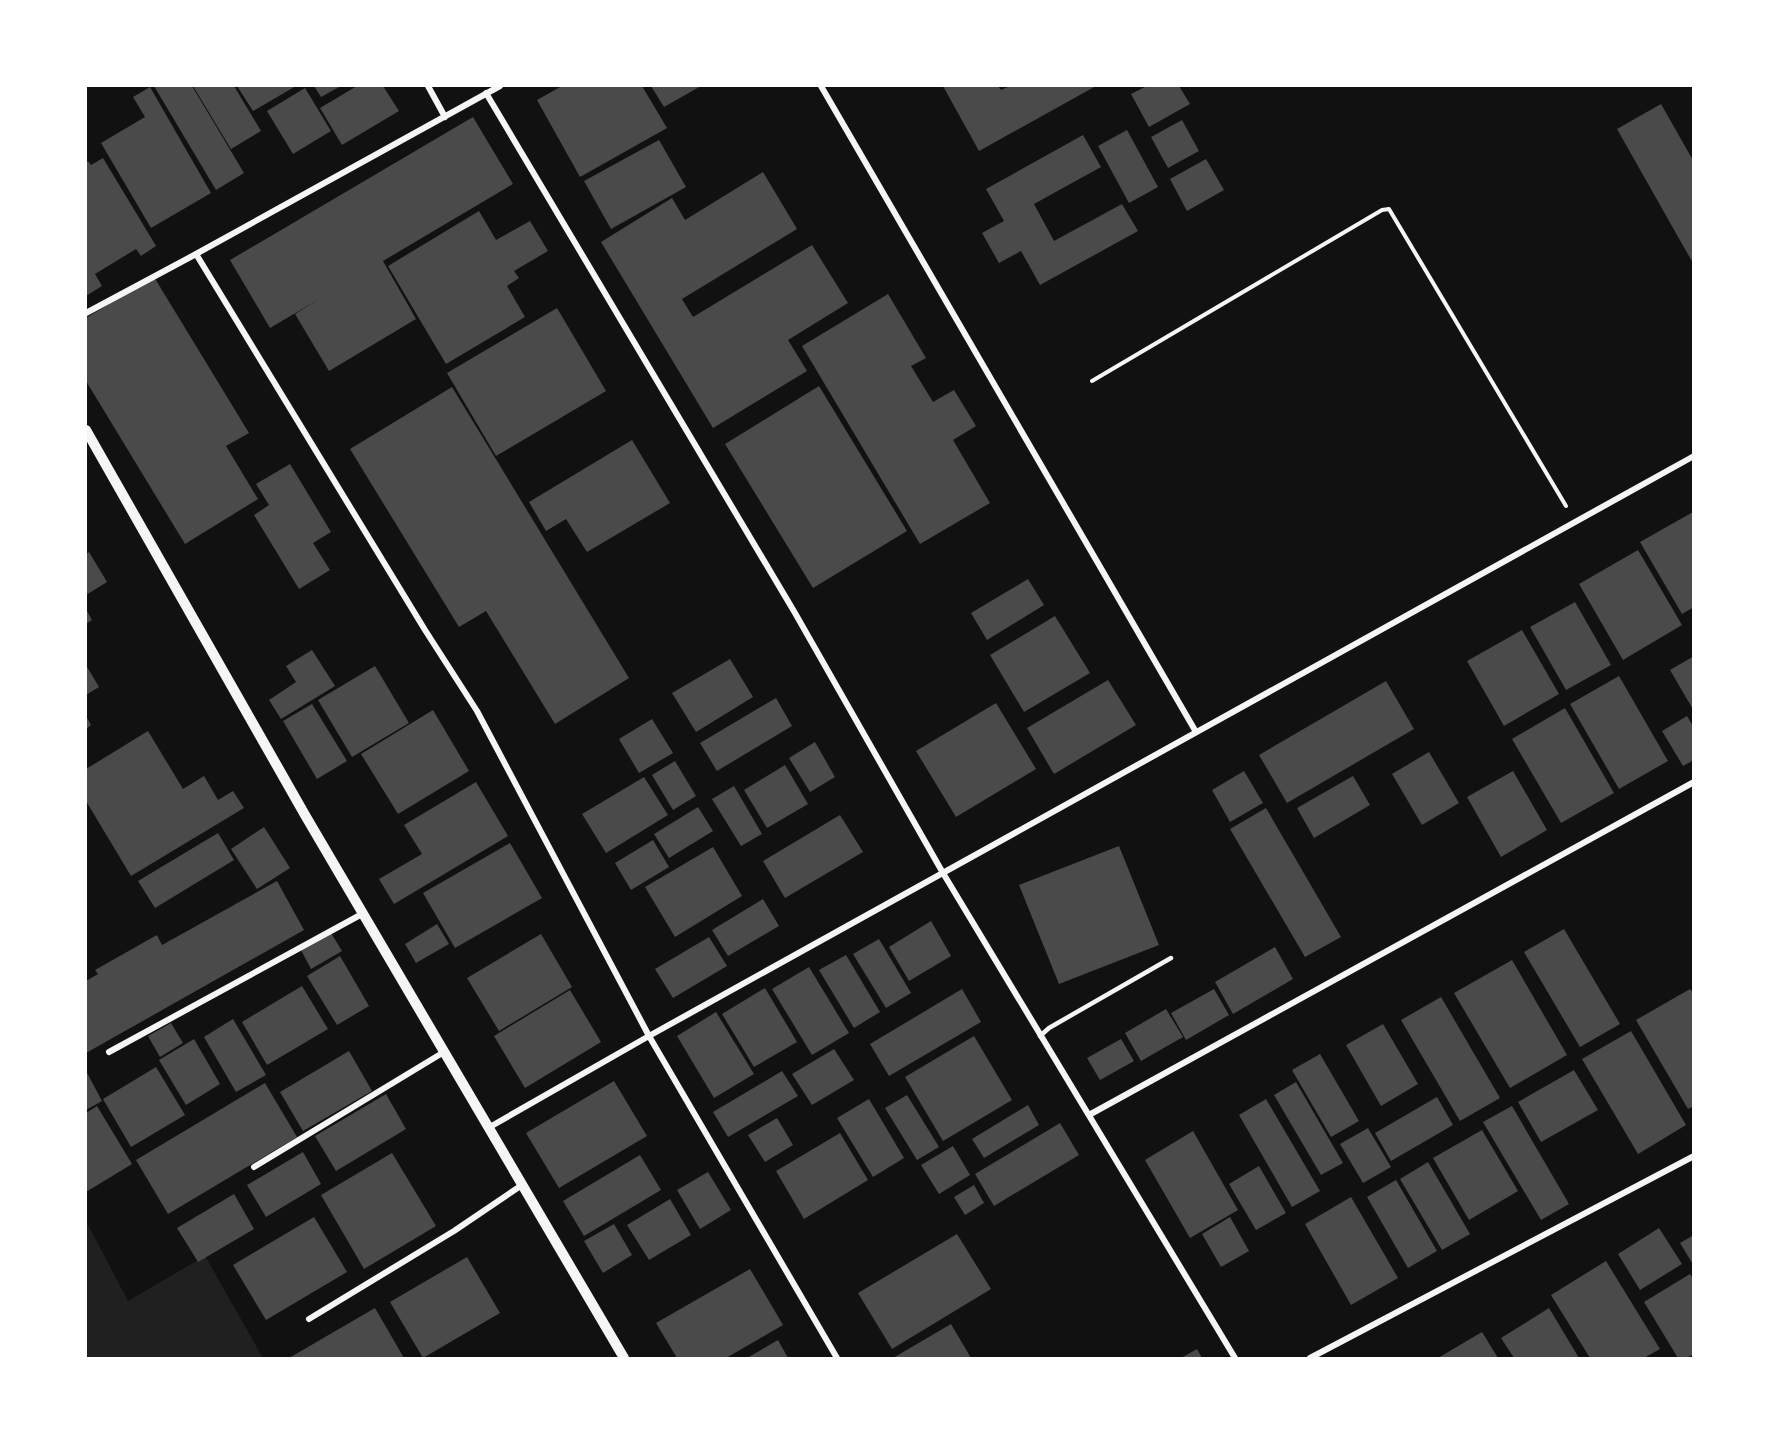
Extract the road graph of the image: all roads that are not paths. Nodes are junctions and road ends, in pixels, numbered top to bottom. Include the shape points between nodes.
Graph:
1 (428, 86) edge
2 (500, 86) edge
3 (821, 86) edge
4 (486, 93) junction
5 (445, 117) junction
6 (196, 254) junction
7 (86, 313) edge
8 (86, 430) edge
9 (1694, 456) edge
10 (1196, 732) junction
11 (1694, 782) edge
12 (943, 873) junction
13 (362, 914) junction
14 (1171, 958) dead end
15 (649, 1036) junction
16 (1040, 1036) junction
17 (109, 1052) dead end
18 (444, 1052) junction
19 (1089, 1114) junction
20 (488, 1128) junction
21 (1694, 1156) edge
22 (254, 1167) dead end
23 (522, 1185) junction
24 (309, 1319) dead end
25 (624, 1359) edge
26 (837, 1359) edge
27 (1235, 1359) edge
28 (1310, 1359) edge

1 - 5 street
2 - 4 street
3 - 10 street
4 - 5 street
4 - 12 street via 795,613
5 - 6 street
6 - 7 street
6 - 15 street via 477,711
8 - 13 street
9 - 10 street
10 - 12 street
11 - 19 street
12 - 15 street
12 - 16 street
13 - 17 street
13 - 18 street
14 - 16 lane
15 - 20 street
15 - 26 street
16 - 19 street
18 - 20 street
18 - 22 street
19 - 27 street
20 - 23 street
21 - 28 street
23 - 24 street
23 - 25 street

